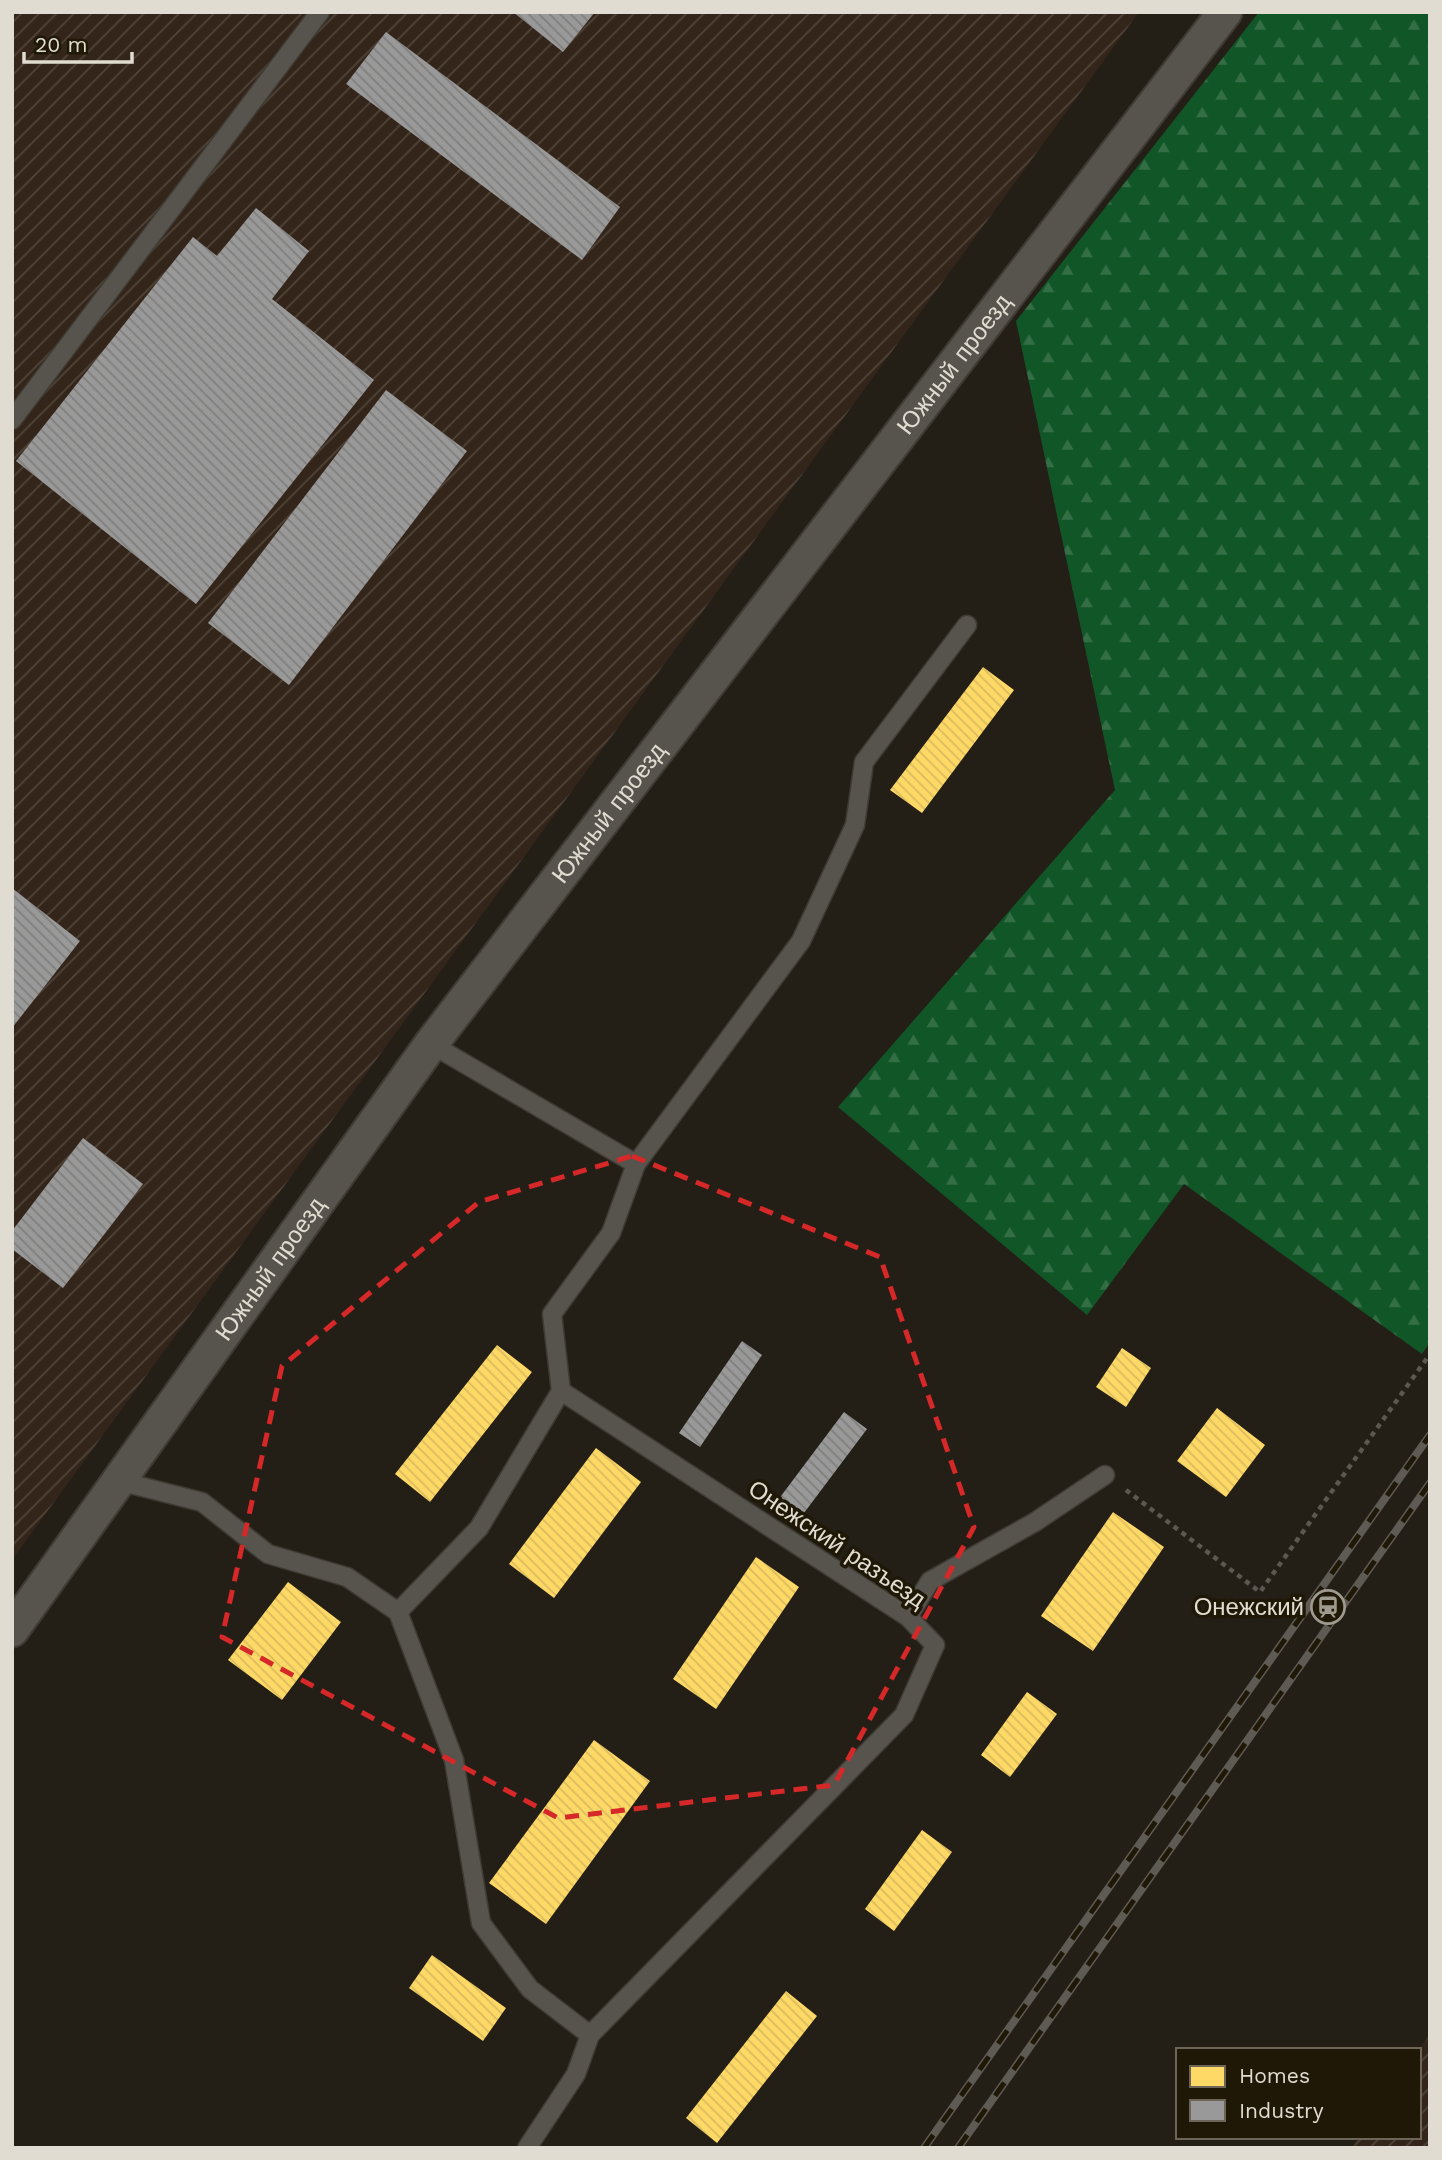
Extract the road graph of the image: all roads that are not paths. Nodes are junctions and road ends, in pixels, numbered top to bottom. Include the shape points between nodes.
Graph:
1 (320, 12) edge
2 (1225, 12) edge
3 (12, 420) edge
4 (967, 625) dead end
5 (430, 1044) junction
6 (636, 1164) junction
7 (561, 1391) junction
8 (1105, 1475) road end
9 (118, 1481) junction
10 (398, 1612) junction
11 (908, 1617) junction
12 (12, 1630) edge
13 (590, 2035) junction
14 (527, 2148) edge

1 - 3 lane
2 - 5 street, Южный проезд
4 - 6 lane via 864,762 855,825 801,941
5 - 6 lane
5 - 9 street, Южный проезд
6 - 7 lane via 611,1233 552,1314
7 - 10 lane via 480,1528
7 - 11 lane, Онежский разъезд
8 - 11 lane via 1035,1522 930,1581
9 - 10 lane via 202,1502 268,1554 347,1577
9 - 12 street, Южный проезд
10 - 13 lane via 454,1760 481,1923 530,1989
11 - 13 lane, Онежский разъезд via 935,1645 904,1715
13 - 14 lane via 576,2074

